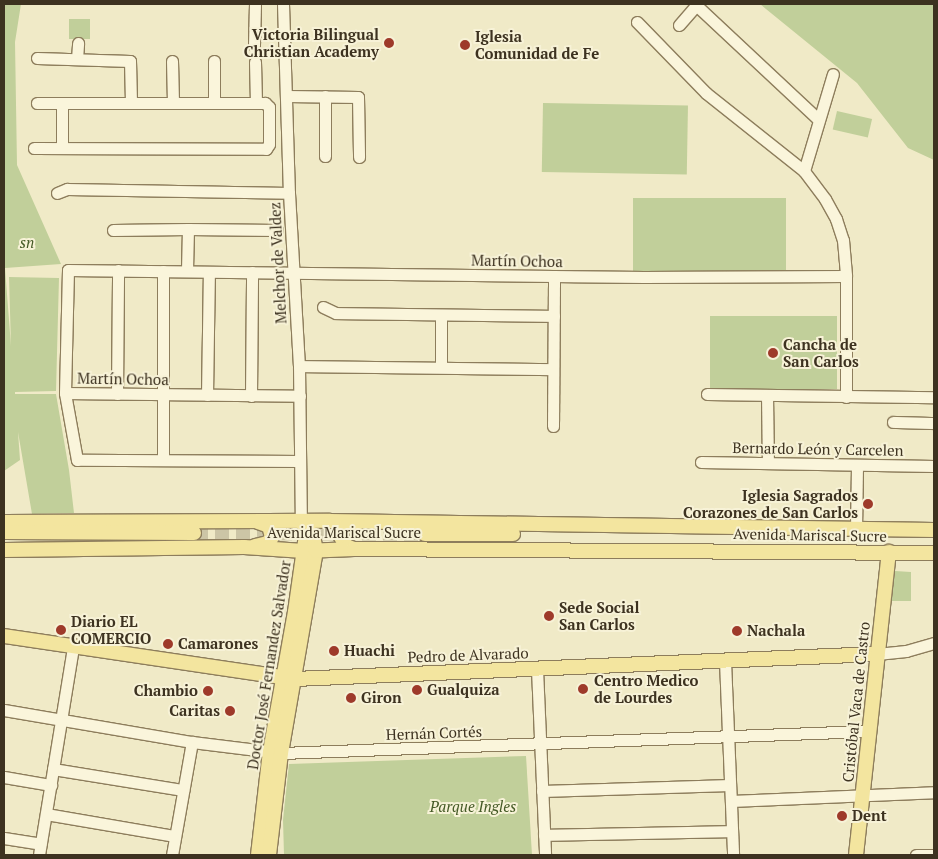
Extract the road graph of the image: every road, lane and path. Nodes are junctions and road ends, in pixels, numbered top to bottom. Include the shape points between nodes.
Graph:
1 (255, 4) edge
2 (283, 4) edge
3 (697, 4) edge
4 (637, 22) dead end
5 (679, 25) dead end
6 (78, 43) dead end
7 (254, 45) dead end
8 (37, 58) dead end
9 (77, 60) junction
10 (214, 61) dead end
11 (172, 62) dead end
12 (256, 62) dead end
13 (833, 74) dead end
14 (287, 96) junction
15 (325, 96) junction
16 (256, 102) junction
17 (37, 103) dead end
18 (62, 103) junction
19 (131, 103) junction
20 (173, 103) junction
21 (214, 103) junction
22 (819, 120) junction
23 (288, 125) junction
24 (269, 126) junction
25 (34, 148) dead end
26 (62, 148) junction
27 (325, 156) dead end
28 (359, 157) dead end
29 (804, 171) junction
30 (57, 193) dead end
31 (289, 193) junction
32 (188, 229) junction
33 (112, 230) dead end
34 (277, 230) dead end
35 (118, 270) junction
36 (163, 271) junction
37 (187, 271) junction
38 (209, 272) junction
39 (252, 272) junction
40 (293, 273) junction
41 (554, 276) junction
42 (846, 276) junction
43 (323, 307) dead end
44 (441, 316) junction
45 (554, 316) junction
46 (299, 366) junction
47 (441, 367) junction
48 (553, 369) junction
49 (65, 393) junction
50 (118, 394) junction
51 (163, 394) junction
52 (707, 394) dead end
53 (207, 395) junction
54 (767, 395) junction
55 (251, 396) junction
56 (300, 396) junction
57 (846, 397) junction
58 (934, 397) edge
59 (893, 422) dead end
60 (934, 423) edge
61 (553, 426) dead end
62 (163, 460) junction
63 (300, 461) junction
64 (700, 462) dead end
65 (768, 463) junction
66 (857, 464) junction
67 (934, 466) edge
68 (301, 521) junction
69 (4, 522) edge
70 (258, 522) junction
71 (365, 522) junction
72 (681, 528) junction
73 (856, 530) junction
74 (934, 530) edge
75 (4, 532) edge
76 (4, 541) edge
77 (244, 547) junction
78 (354, 549) junction
79 (4, 550) edge
80 (685, 550) junction
81 (310, 551) junction
82 (889, 552) junction
83 (934, 553) edge
84 (4, 636) edge
85 (934, 643) edge
86 (73, 648) junction
87 (877, 654) junction
88 (725, 661) junction
89 (537, 669) junction
90 (289, 678) junction
91 (4, 710) edge
92 (61, 720) junction
93 (868, 731) junction
94 (728, 736) junction
95 (192, 742) junction
96 (541, 744) junction
97 (276, 752) junction
98 (53, 769) junction
99 (4, 777) edge
100 (51, 785) junction
101 (730, 785) junction
102 (183, 790) junction
103 (542, 792) junction
104 (934, 792) edge
105 (862, 796) junction
106 (731, 801) junction
107 (46, 814) junction
108 (732, 831) junction
109 (544, 835) junction
110 (176, 836) junction
111 (4, 838) edge
112 (40, 850) edge
113 (172, 855) edge
114 (258, 855) edge
115 (269, 855) edge
116 (545, 855) edge
117 (733, 855) edge
118 (856, 855) edge
119 (916, 855) edge
120 (934, 855) edge

1 - 7 street
2 - 14 street, Melchor de Valdez
3 - 5 street
3 - 22 street
4 - 29 street via 706,93
6 - 9 street
8 - 9 street
9 - 19 street via 130,61
10 - 21 street
11 - 20 street
12 - 16 street
13 - 22 street
14 - 15 street
14 - 23 street, Melchor de Valdez
15 - 27 street
15 - 28 street via 358,97
16 - 21 street
16 - 24 street via 268,104
17 - 18 street
18 - 19 street
18 - 26 street
19 - 20 street
20 - 21 street
22 - 29 street
23 - 24 street
23 - 31 street, Melchor de Valdez
24 - 26 street via 266,149
25 - 26 street
29 - 42 street via 836,219 843,240
30 - 31 street via 67,189
31 - 40 street, Melchor de Valdez
32 - 33 street
32 - 34 street
32 - 37 street
35 - 36 street, Martín Ochoa
35 - 49 street, Martín Ochoa via 68,270
35 - 50 street
36 - 37 street, Martín Ochoa
36 - 51 street
37 - 38 street, Martín Ochoa
38 - 39 street, Martín Ochoa
38 - 53 street
39 - 40 street, Martín Ochoa
39 - 55 street
40 - 41 street, Martín Ochoa
40 - 46 street, Melchor de Valdez
41 - 42 street, Martín Ochoa
41 - 45 street
42 - 57 street
43 - 44 street via 336,313
44 - 45 street
44 - 47 street
45 - 48 street
46 - 47 street
46 - 56 street, Melchor de Valdez
47 - 48 street
48 - 61 street
49 - 50 street, Martín Ochoa
49 - 62 street via 77,460
50 - 51 street, Martín Ochoa
51 - 53 street, Martín Ochoa
51 - 62 street
52 - 54 street
53 - 55 street, Martín Ochoa
54 - 57 street
54 - 65 street
55 - 56 street, Martín Ochoa
56 - 63 street, Melchor de Valdez
57 - 58 street
59 - 60 street
62 - 63 street
63 - 68 street, Melchor de Valdez
64 - 65 street, Bernardo León y Carcelen
65 - 66 street, Bernardo León y Carcelen
66 - 67 street, Bernardo León y Carcelen
66 - 73 street
68 - 70 main road, Avenida Mariscal Sucre
68 - 71 main road, Avenida Mariscal Sucre
68 - 81 main road, Doctor José Fernandez Salvador
69 - 70 main road, Avenida Mariscal Sucre
70 - 77 main road via 271,528 271,540 262,545
71 - 72 main road, Avenida Mariscal Sucre
71 - 78 main road via 341,530 343,543
72 - 73 main road, Avenida Mariscal Sucre
72 - 80 main road, Avenida Mariscal Sucre via 659,533 425,537 616,542
73 - 74 main road, Avenida Mariscal Sucre
75 - 76 main road via 194,537
77 - 79 main road, Avenida Mariscal Sucre
77 - 81 main road, Avenida Mariscal Sucre
78 - 80 main road, Avenida Mariscal Sucre
78 - 81 main road, Avenida Mariscal Sucre
80 - 82 main road, Avenida Mariscal Sucre
81 - 90 main road, Doctor José Fernandez Salvador
82 - 83 main road, Avenida Mariscal Sucre
82 - 87 main road, Cristóbal Vaca de Castro
84 - 86 main road, Pedro de Alvarado
85 - 87 street, Pedro de Alvarado via 906,651
86 - 90 main road, Pedro de Alvarado
86 - 92 street
87 - 88 main road, Pedro de Alvarado
87 - 93 main road, Cristóbal Vaca de Castro
88 - 89 main road, Pedro de Alvarado
88 - 94 street
89 - 90 main road, Pedro de Alvarado
89 - 96 street
90 - 97 main road, Doctor José Fernandez Salvador
91 - 92 street, Hernán Cortés
92 - 95 street, Hernán Cortés
92 - 98 street
93 - 94 street, Hernán Cortés
93 - 105 main road, Cristóbal Vaca de Castro
94 - 96 street, Hernán Cortés
94 - 101 street
95 - 97 street, Hernán Cortés
95 - 102 street
96 - 97 street, Hernán Cortés
96 - 103 street
97 - 114 main road, Doctor José Fernandez Salvador
97 - 115 main road, Doctor José Fernandez Salvador
98 - 100 street
98 - 102 street
99 - 100 street
100 - 107 street
101 - 103 street
101 - 106 street
102 - 110 street
103 - 109 street
104 - 105 street
105 - 106 street
105 - 118 main road, Cristóbal Vaca de Castro
106 - 108 street
107 - 110 street
107 - 112 street
108 - 109 street
108 - 117 street
109 - 116 street
110 - 113 street
111 - 112 street
119 - 120 street

